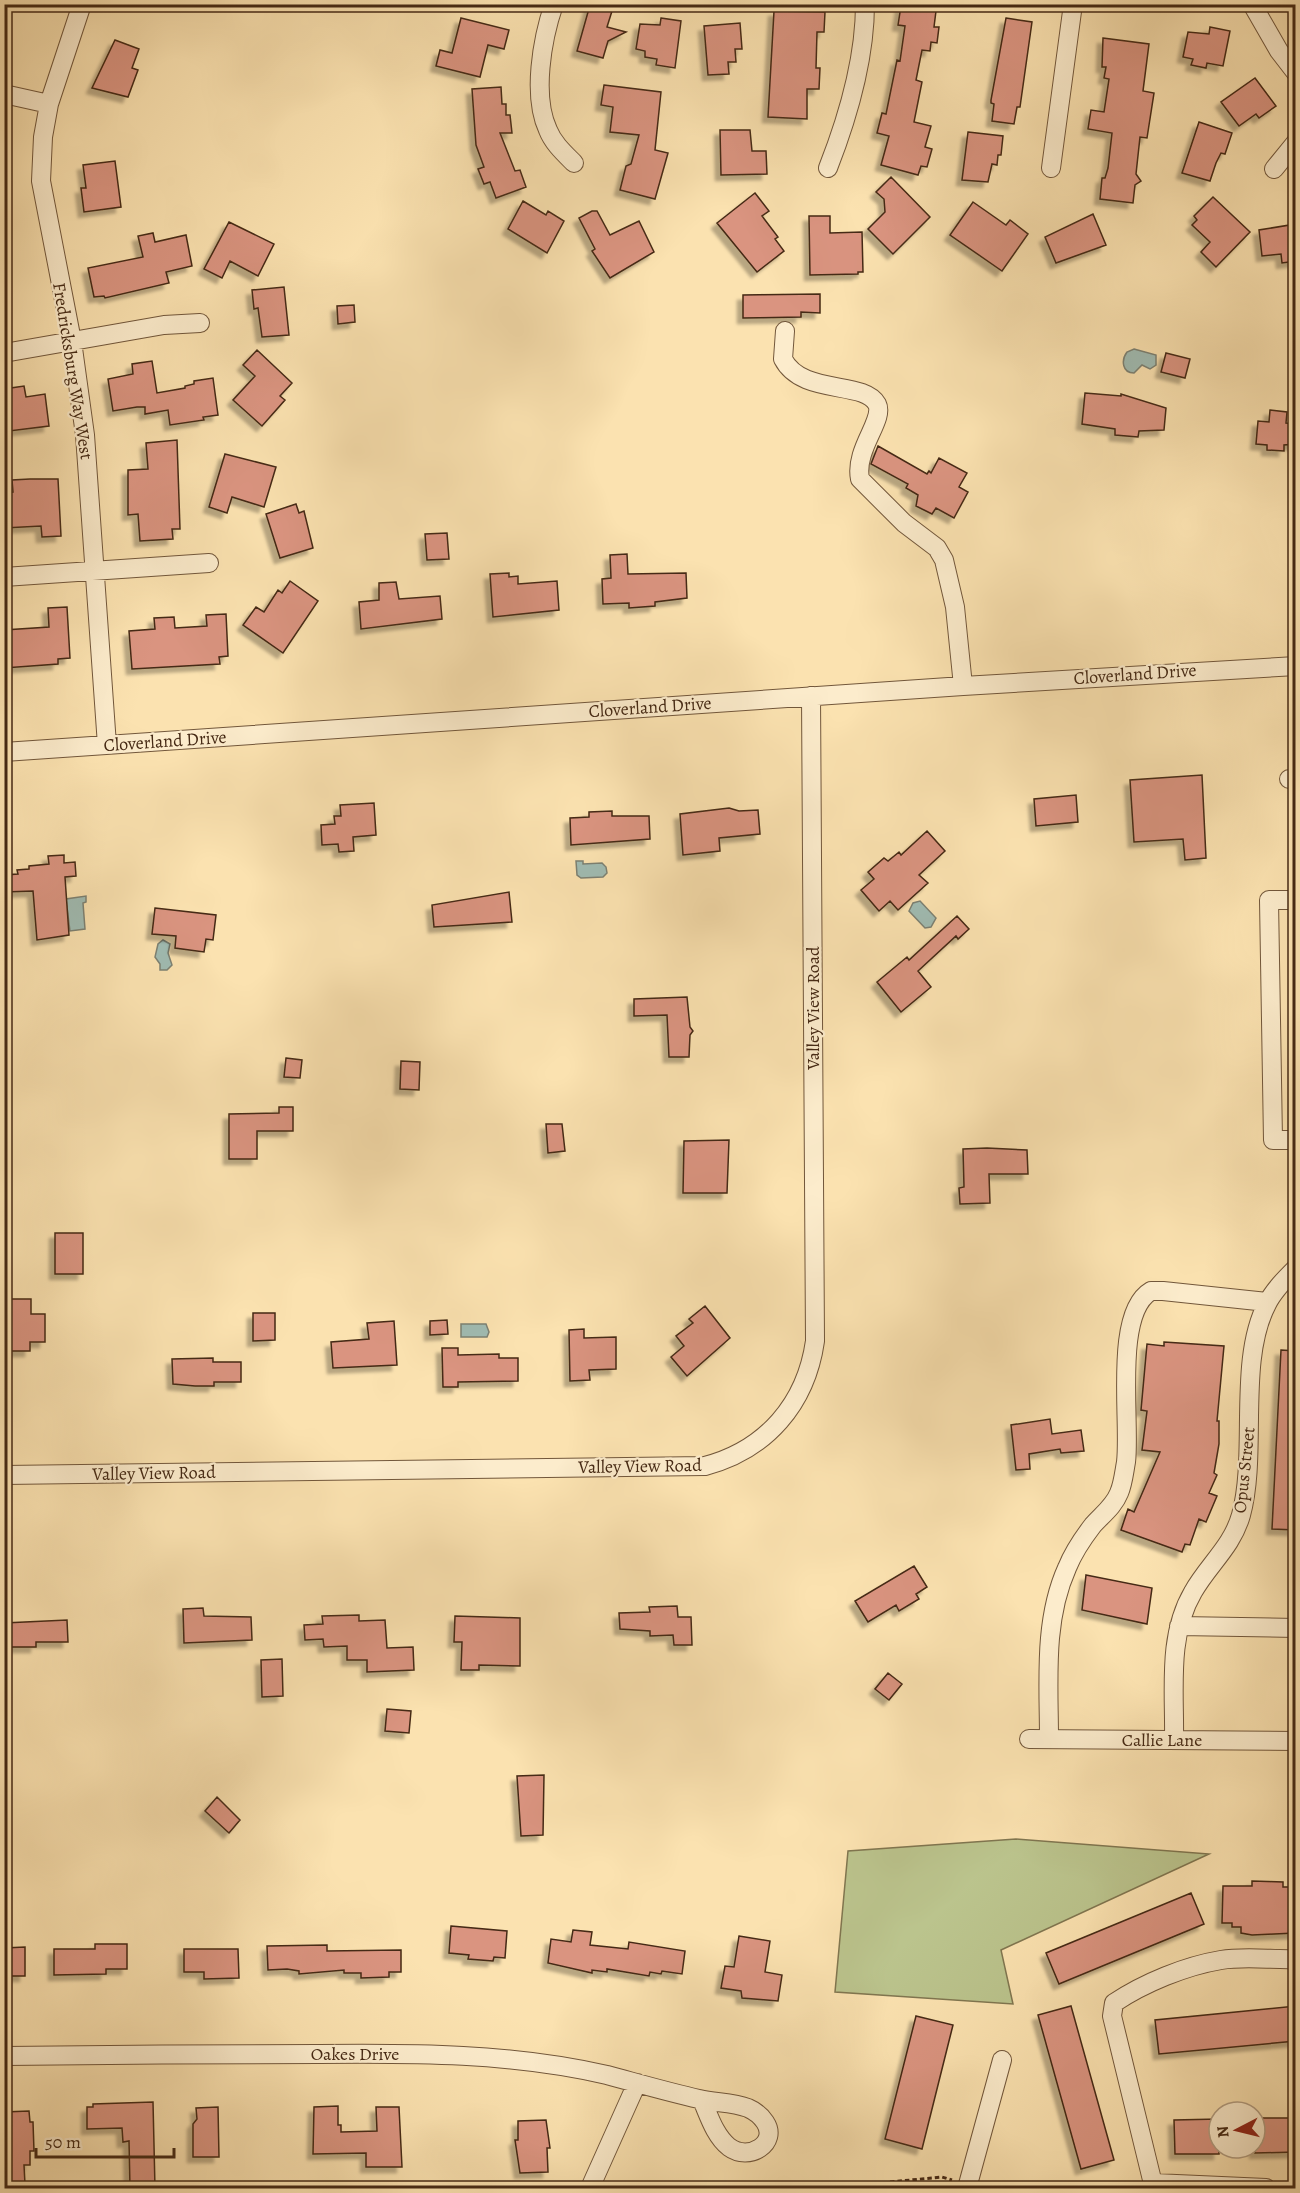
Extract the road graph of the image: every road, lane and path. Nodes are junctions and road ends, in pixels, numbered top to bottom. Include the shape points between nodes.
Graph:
1 (82, 4) edge
2 (554, 4) edge
3 (865, 4) edge
4 (1073, 4) edge
5 (1252, 4) edge
6 (1296, 73) edge
7 (4, 94) edge
8 (49, 104) junction
9 (1296, 142) edge
10 (574, 164) dead end
11 (828, 168) dead end
12 (1051, 168) dead end
13 (1274, 169) dead end
14 (200, 323) dead end
15 (785, 331) dead end
16 (72, 341) junction
17 (4, 353) edge
18 (209, 563) dead end
19 (94, 571) junction
20 (4, 577) edge
21 (1296, 666) edge
22 (963, 686) junction
23 (811, 696) junction
24 (107, 745) junction
25 (4, 752) edge
26 (1296, 900) edge
27 (1296, 1140) edge
28 (1296, 1268) edge
29 (1267, 1302) junction
30 (4, 1475) edge
31 (1179, 1626) junction
32 (1296, 1628) edge
33 (1029, 1739) dead end
34 (1049, 1739) junction
35 (1174, 1740) junction
36 (1296, 1741) edge
37 (1296, 1959) edge
38 (4, 2056) edge
39 (1002, 2060) dead end
40 (637, 2083) junction
41 (702, 2100) dead end
42 (890, 2182) dead end
43 (1154, 2186) edge
44 (968, 2187) edge
45 (590, 2188) edge
46 (1210, 2188) edge
47 (1266, 2188) edge

1 - 8 street, Fredricksburg Way West
2 - 10 street via 541,62 543,109 549,134
3 - 11 street via 854,86
4 - 12 street
5 - 6 street via 1278,51
7 - 8 street
8 - 16 street, Fredricksburg Way West via 41,181
9 - 13 street
14 - 16 street via 164,325
15 - 22 street via 783,359 793,372 811,382 869,397 877,405 879,417 859,456 860,479 904,524 937,548 944,560 955,607
16 - 17 street
16 - 19 street, Fredricksburg Way West via 85,435
18 - 19 street
19 - 20 street
19 - 24 street, Fredricksburg Way West
21 - 22 street, Cloverland Drive
22 - 23 street, Cloverland Drive
23 - 24 street, Cloverland Drive
23 - 30 street, Valley View Road via 815,1341 802,1389 769,1433 734,1457 705,1466
24 - 25 street, Cloverland Drive
26 - 27 street via 1269,900 1273,1140
28 - 29 street, Opus Street
29 - 31 street, Opus Street via 1254,1338 1241,1514 1228,1546 1193,1592
29 - 34 street via 1163,1291 1151,1291 1139,1302 1128,1342 1123,1479 1112,1505 1076,1549 1054,1610 1048,1653
31 - 32 street
31 - 35 street, Opus Street
33 - 34 street, Callie Lane
34 - 35 street, Callie Lane
35 - 36 street, Callie Lane
37 - 43 street via 1222,1960 1178,1973 1114,2003 1112,2016
38 - 40 street, Oakes Drive via 466,2055 573,2068
39 - 44 street
40 - 41 street, Oakes Drive
40 - 45 street
42 - 44 path via 942,2177
43 - 46 street
46 - 47 street

